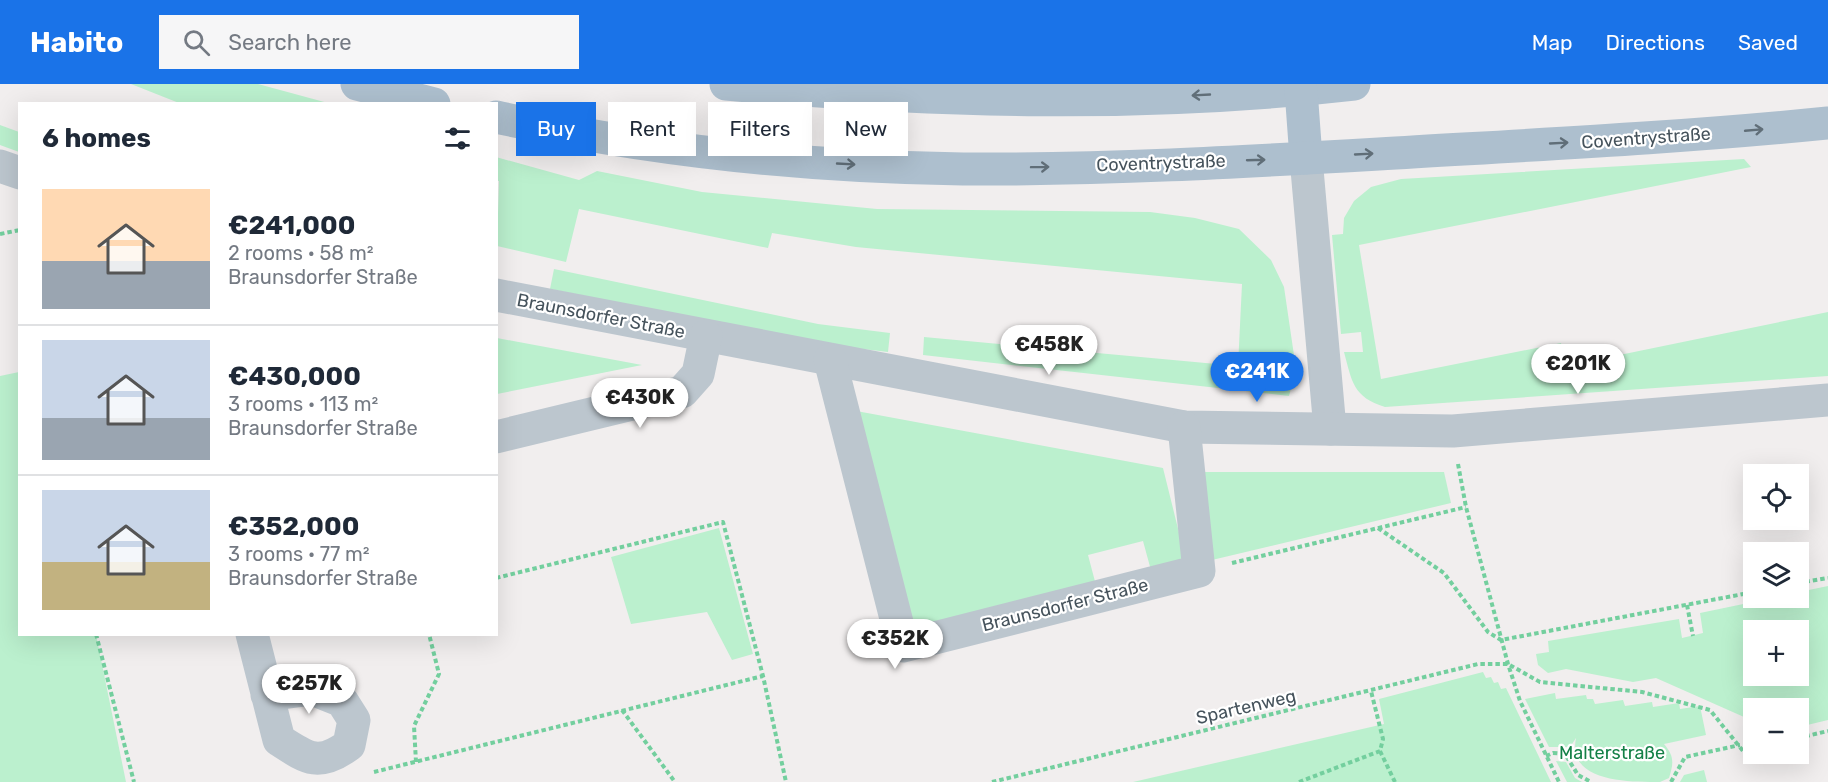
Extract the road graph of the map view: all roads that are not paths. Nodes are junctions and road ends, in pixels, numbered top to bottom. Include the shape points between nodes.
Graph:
1 (357, 84) edge
2 (726, 84) edge
3 (1354, 84) edge
4 (1301, 90) junction
5 (426, 102) edge
6 (498, 117) edge
7 (1828, 123) edge
8 (1306, 158) junction
9 (0, 166) edge
10 (18, 172) edge
11 (498, 296) edge
12 (706, 336) junction
13 (830, 360) junction
14 (1828, 400) edge
15 (1184, 428) junction
16 (1330, 429) junction
17 (498, 437) edge
18 (252, 636) edge
19 (267, 694) junction

1 - 5 main road
4 -> 2 main road via 1080,102 961,100
3 - 4 main road
4 - 8 main road
6 -> 8 main road, Coventrystraße via 700,152 849,164 963,169
8 -> 7 main road, Coventrystraße
8 - 16 street
9 - 10 street
11 - 12 street, Braunsdorfer Straße
12 - 13 street, Braunsdorfer Straße
12 - 17 street, Braunsdorfer Straße via 698,374 682,392
13 - 15 street, Braunsdorfer Straße
13 - 15 street, Braunsdorfer Straße via 903,646 1199,571
14 - 16 street, Braunsdorfer Straße via 1453,431
15 - 16 street, Braunsdorfer Straße
18 - 19 street
19 - 19 street via 279,740 307,758 331,758 349,745 354,720 342,701 312,689

